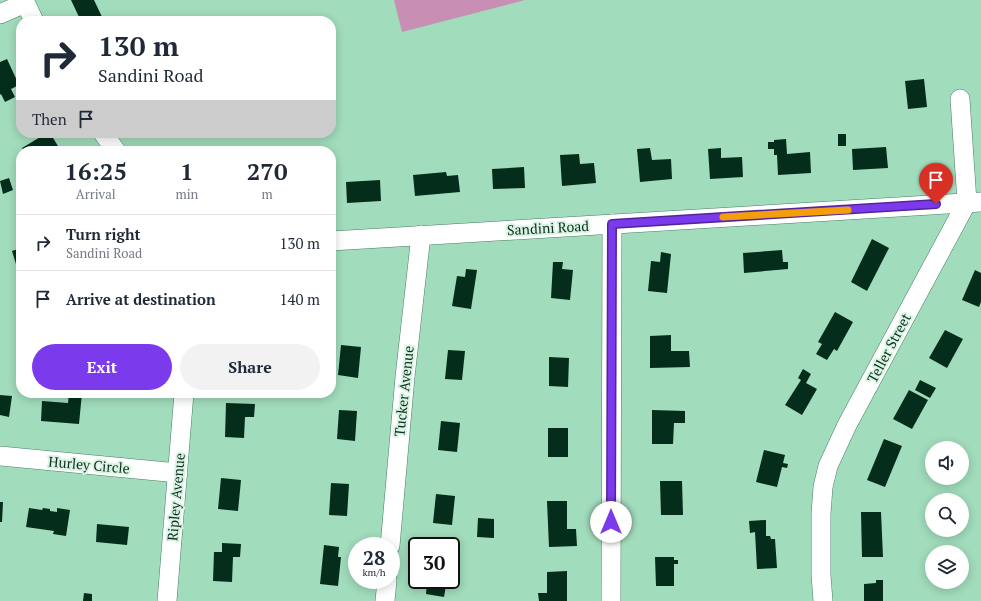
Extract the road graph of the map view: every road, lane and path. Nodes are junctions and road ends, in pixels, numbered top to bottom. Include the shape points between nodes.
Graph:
1 (24, 1) edge
2 (0, 14) edge
3 (32, 16) edge
4 (960, 99) dead end
5 (974, 202) edge
6 (612, 224) junction
7 (421, 235) junction
8 (336, 241) edge
9 (184, 398) edge
10 (0, 456) edge
11 (178, 473) junction
12 (391, 537) edge
13 (386, 589) edge
14 (167, 601) edge
15 (385, 601) edge
16 (611, 601) edge
17 (823, 601) edge

1 - 2 street
1 - 3 street
4 - 5 street
5 - 6 street, Sandini Road
5 - 17 street, Teller Street via 844,432 825,475 820,534
6 - 7 street, Sandini Road
6 - 16 street
7 - 8 street, Sandini Road
7 - 12 street, Tucker Avenue
9 - 11 street, Ripley Avenue
10 - 11 street, Hurley Circle
11 - 14 street, Ripley Avenue
13 - 15 street

